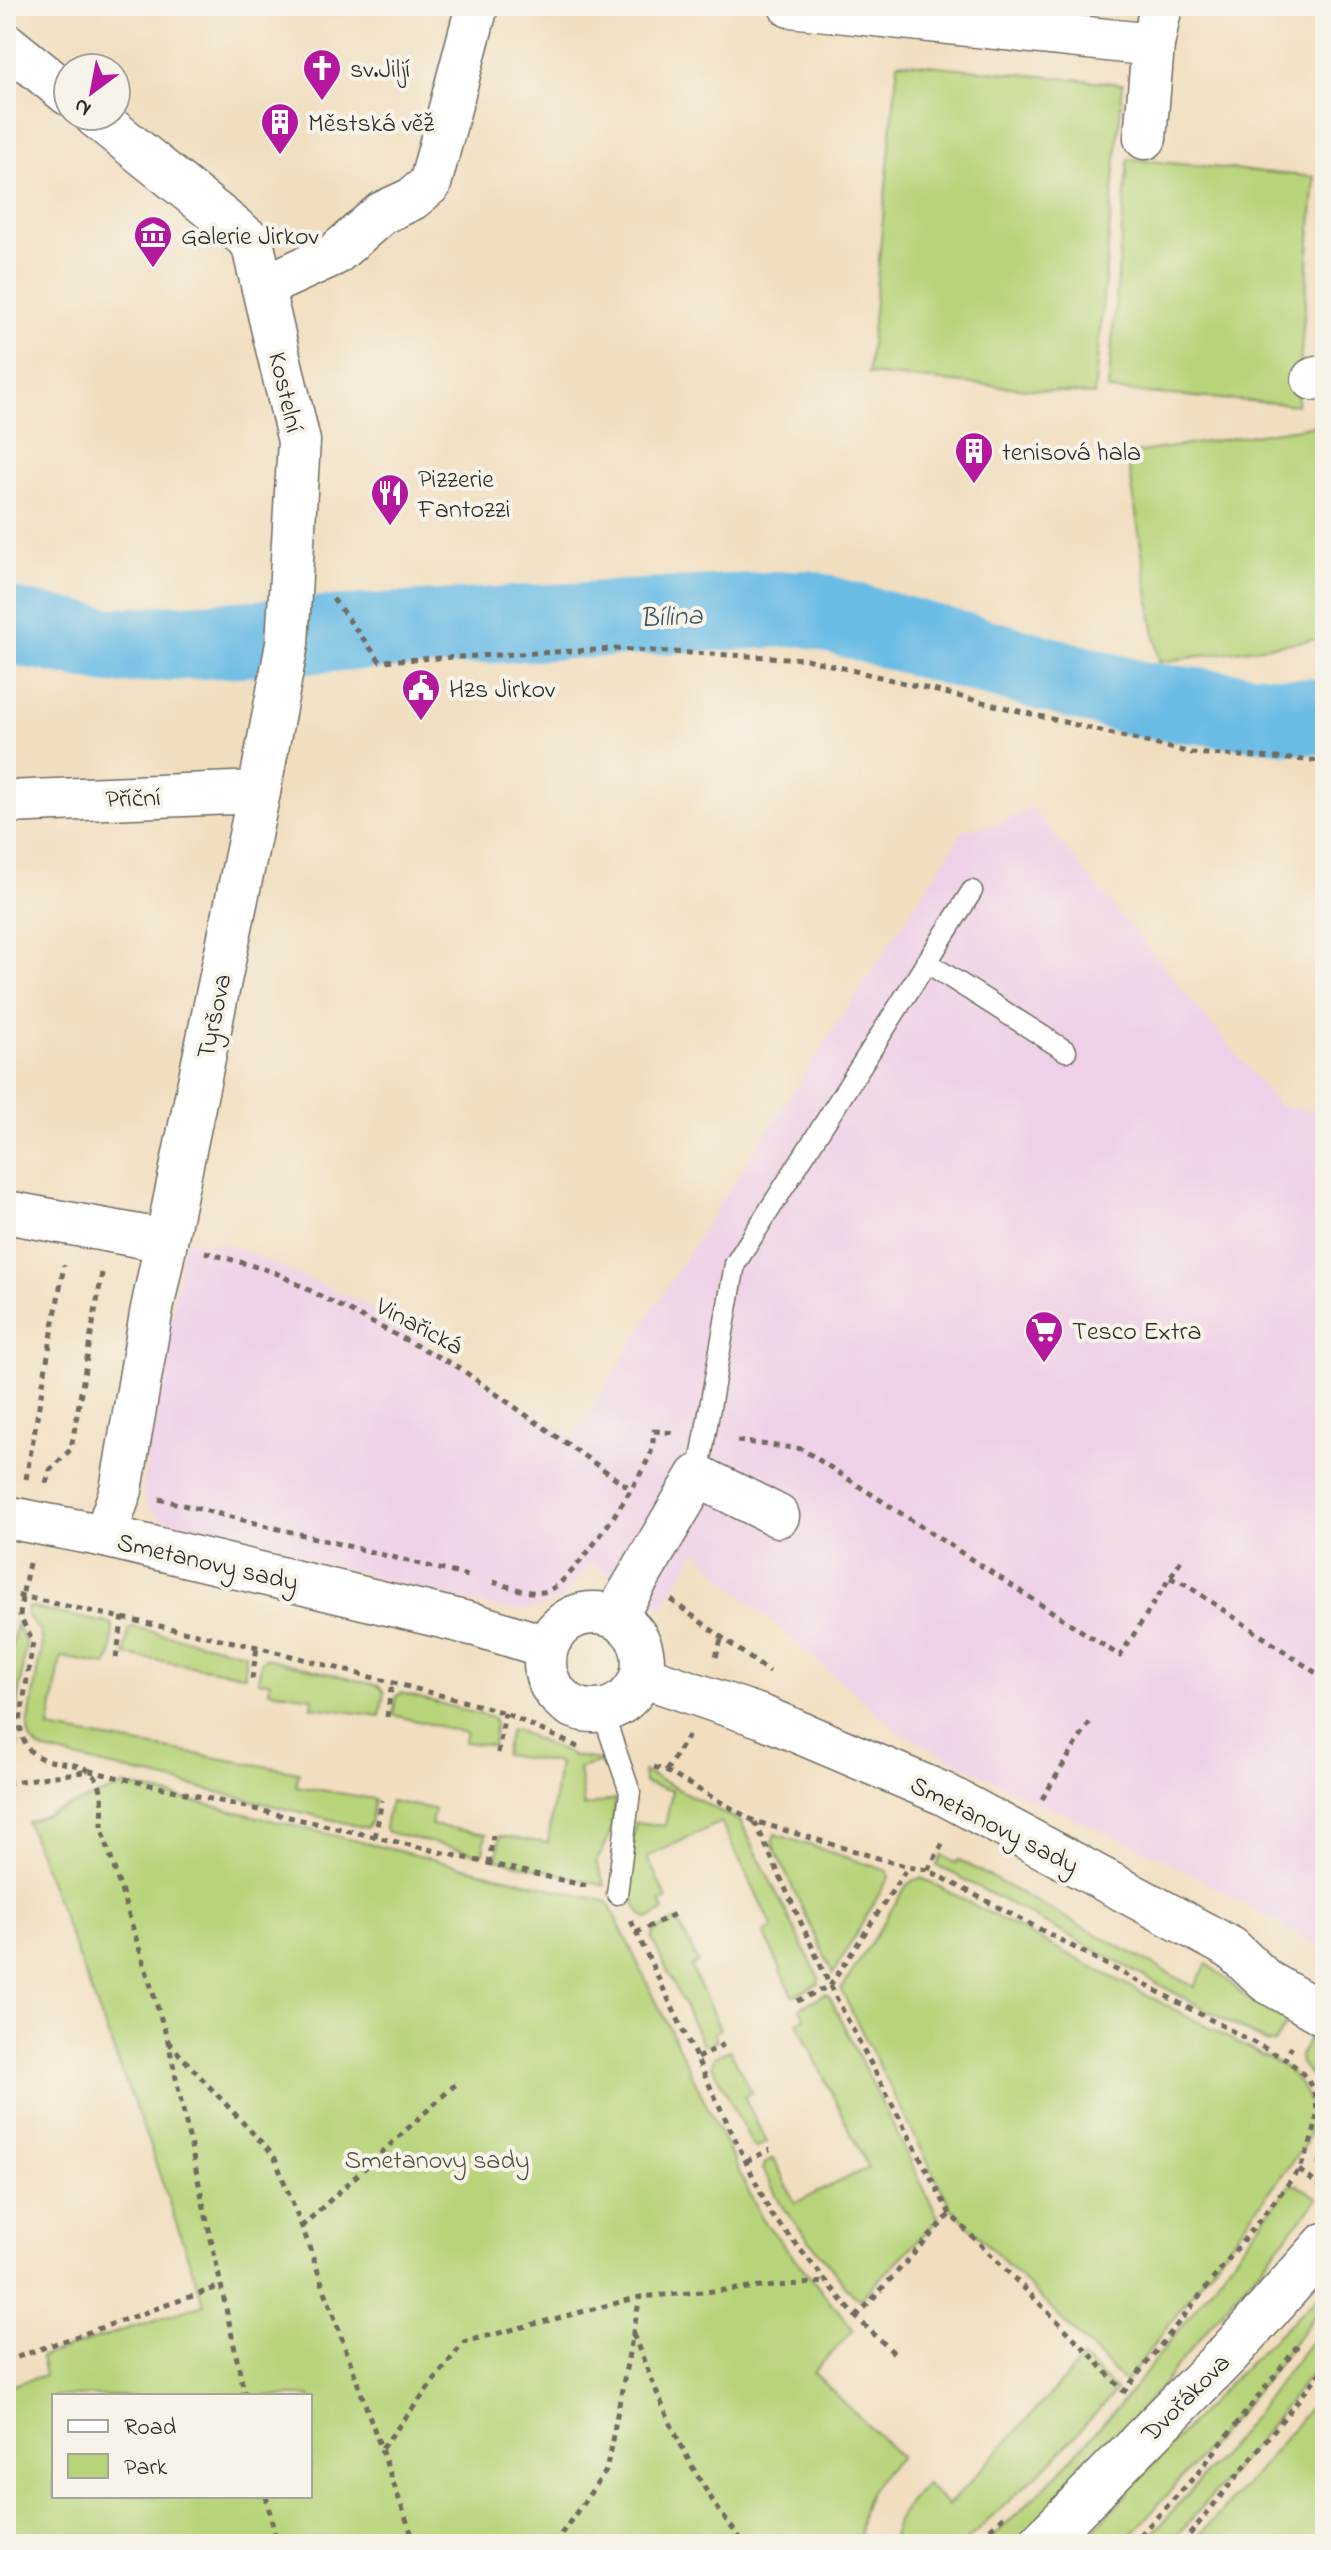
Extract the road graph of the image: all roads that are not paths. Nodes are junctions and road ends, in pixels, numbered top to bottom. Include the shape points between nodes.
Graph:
1 (477, 6) edge
2 (790, 6) edge
3 (1157, 26) edge
4 (6, 44) edge
5 (52, 81) edge
6 (115, 132) edge
7 (1145, 138) dead end
8 (263, 287) junction
9 (259, 792) junction
10 (6, 802) edge
11 (972, 891) dead end
12 (926, 962) junction
13 (1066, 1051) dead end
14 (6, 1212) edge
15 (166, 1241) junction
16 (700, 1456) junction
17 (778, 1516) dead end
18 (21, 1520) edge
19 (105, 1536) junction
20 (615, 1617) junction
21 (547, 1647) junction
22 (642, 1676) junction
23 (602, 1711) junction
24 (617, 1894) road end
25 (1318, 2012) edge
26 (1325, 2245) edge
27 (1040, 2544) edge

1 - 8 street via 430,184 382,213 335,254
2 - 3 street
3 - 7 street
4 - 5 street
6 - 8 street, Kostelní via 252,242
8 - 9 street, Kostelní via 299,441 288,630
9 - 10 street, Příční
9 - 15 street, Tyršova
11 - 12 lane
12 - 13 lane
12 - 16 lane via 735,1264
14 - 15 street
15 - 19 street, Tyršova via 121,1490
16 - 17 street
16 - 20 street
18 - 19 street, Smetanovy sady
19 - 21 street, Smetanovy sady via 476,1625
20 - 21 street via 599,1612 574,1617 554,1633
20 - 22 street via 636,1635 644,1661
21 - 23 street via 548,1680 557,1694 569,1705
22 - 23 street via 627,1699
22 - 25 street, Smetanovy sady via 763,1717 944,1794 1231,1948 1266,1981
23 - 24 lane via 630,1792
26 - 27 street, Dvořákova via 1230,2352

